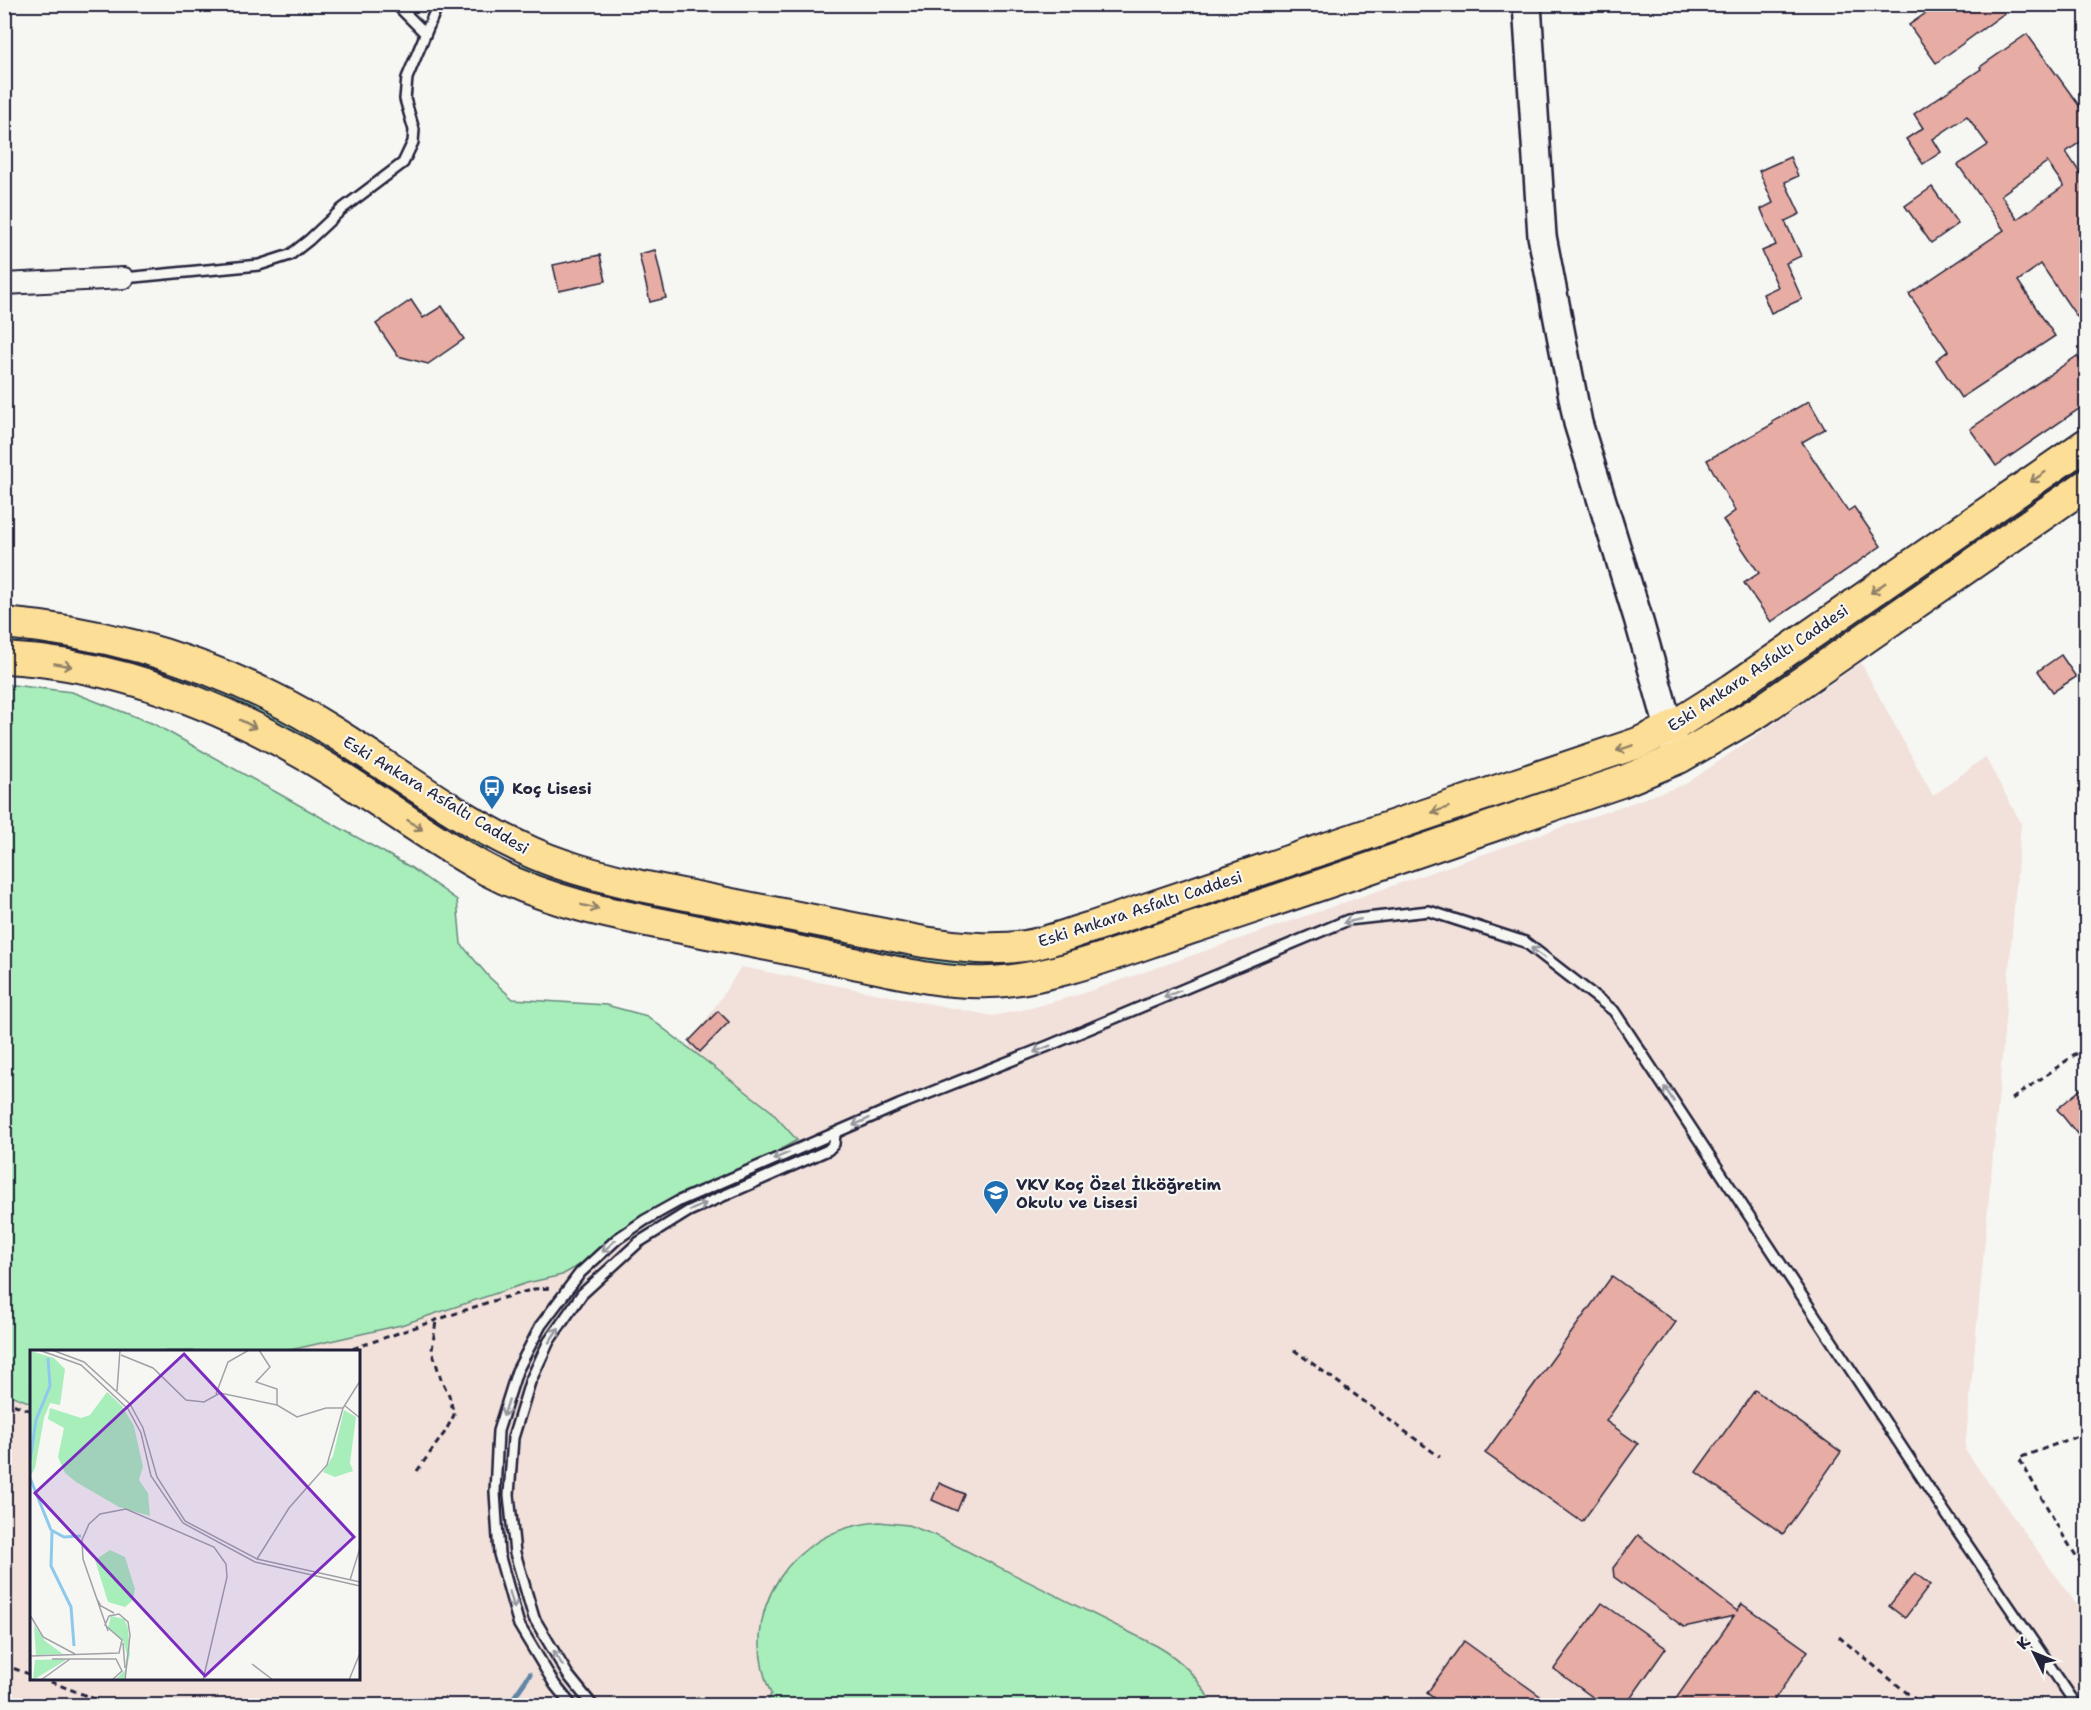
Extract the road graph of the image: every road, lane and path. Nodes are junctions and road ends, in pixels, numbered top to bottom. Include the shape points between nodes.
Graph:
1 (396, 4) edge
2 (438, 4) edge
3 (1527, 4) edge
4 (425, 33) junction
5 (124, 278) joint
6 (4, 284) edge
7 (2086, 444) edge
8 (2086, 485) edge
9 (4, 623) edge
10 (4, 658) edge
11 (1669, 729) junction
12 (1679, 758) junction
13 (2086, 1047) edge
14 (2012, 1099) dead end
15 (835, 1134) junction
16 (567, 1290) junction
17 (436, 1321) junction
18 (349, 1350) edge
19 (1294, 1350) dead end
20 (4, 1401) edge
21 (30, 1410) edge
22 (2086, 1433) edge
23 (1440, 1456) dead end
24 (417, 1471) dead end
25 (2086, 1571) edge
26 (1839, 1637) dead end
27 (4, 1665) edge
28 (30, 1674) edge
29 (46, 1680) edge
30 (128, 1706) edge
31 (572, 1706) edge
32 (592, 1706) edge
33 (1923, 1706) edge
34 (2077, 1706) edge

1 - 4 lane
2 - 4 lane
3 - 11 street via 1542,236 1578,423
4 - 5 lane via 408,78 405,99 414,130 409,154 309,240 290,255 260,265
5 - 6 street
7 -> 11 main road, Eski Ankara Asfaltı Caddesi
8 - 12 main road, Eski Ankara Asfaltı Caddesi via 1760,711
11 -> 9 main road, Eski Ankara Asfaltı Caddesi via 1638,743 1092,927 1027,946 968,949 641,886 555,862 501,837 272,697 222,675 135,646 45,627
10 -> 12 main road, Eski Ankara Asfaltı Caddesi via 63,665 132,681 238,719 333,772 486,869 555,898 910,975 967,982 1010,981 1053,973 1621,782
11 - 12 street
13 - 14 path
15 -> 16 lane via 730,1177 645,1220 602,1253
32 -> 15 lane via 534,1618 515,1553 509,1495 513,1438 530,1382 549,1341 582,1294 639,1242 689,1211 828,1150 834,1144
34 -> 15 lane via 1614,1011 1525,942 1429,911 1348,920
16 - 17 path via 534,1289
16 -> 31 lane via 541,1325 517,1371 498,1431 495,1492 499,1554 519,1625
17 - 18 path
17 - 24 path via 432,1350 454,1415
19 - 23 path
20 - 21 path
22 - 25 path via 2019,1458
26 - 33 path
27 - 28 path
29 - 30 path via 100,1701

